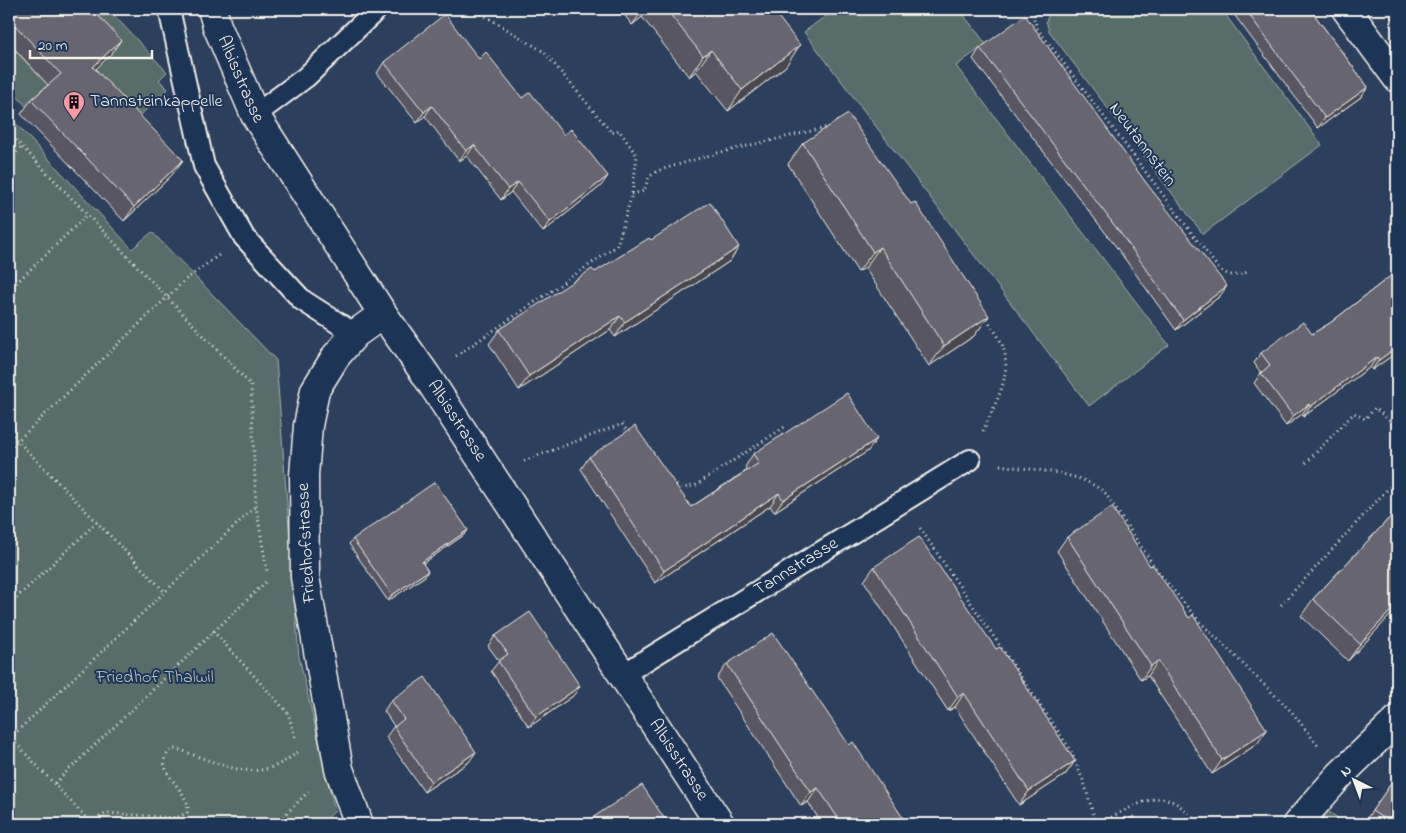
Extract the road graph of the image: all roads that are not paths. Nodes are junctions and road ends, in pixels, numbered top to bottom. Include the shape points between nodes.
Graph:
1 (169, 9) edge
2 (212, 9) edge
3 (377, 9) edge
4 (1346, 9) edge
5 (1397, 78) edge
6 (255, 115) junction
7 (383, 314) junction
8 (355, 334) junction
9 (970, 460) road end
10 (622, 675) junction
11 (1397, 720) edge
12 (359, 824) edge
13 (720, 824) edge
14 (1297, 824) edge

1 - 8 lane via 204,166 244,237 302,300
2 - 6 main road, Albisstrasse
3 - 6 lane via 306,77
4 - 5 main road
6 - 7 main road, Albisstrasse
7 - 8 main road, Friedhofstrasse
7 - 10 main road, Albisstrasse
8 - 12 main road, Friedhofstrasse via 336,356 315,390 304,475 309,596 340,769
9 - 10 lane, Tannstrasse
10 - 13 main road, Albisstrasse
11 - 14 main road via 1340,775

